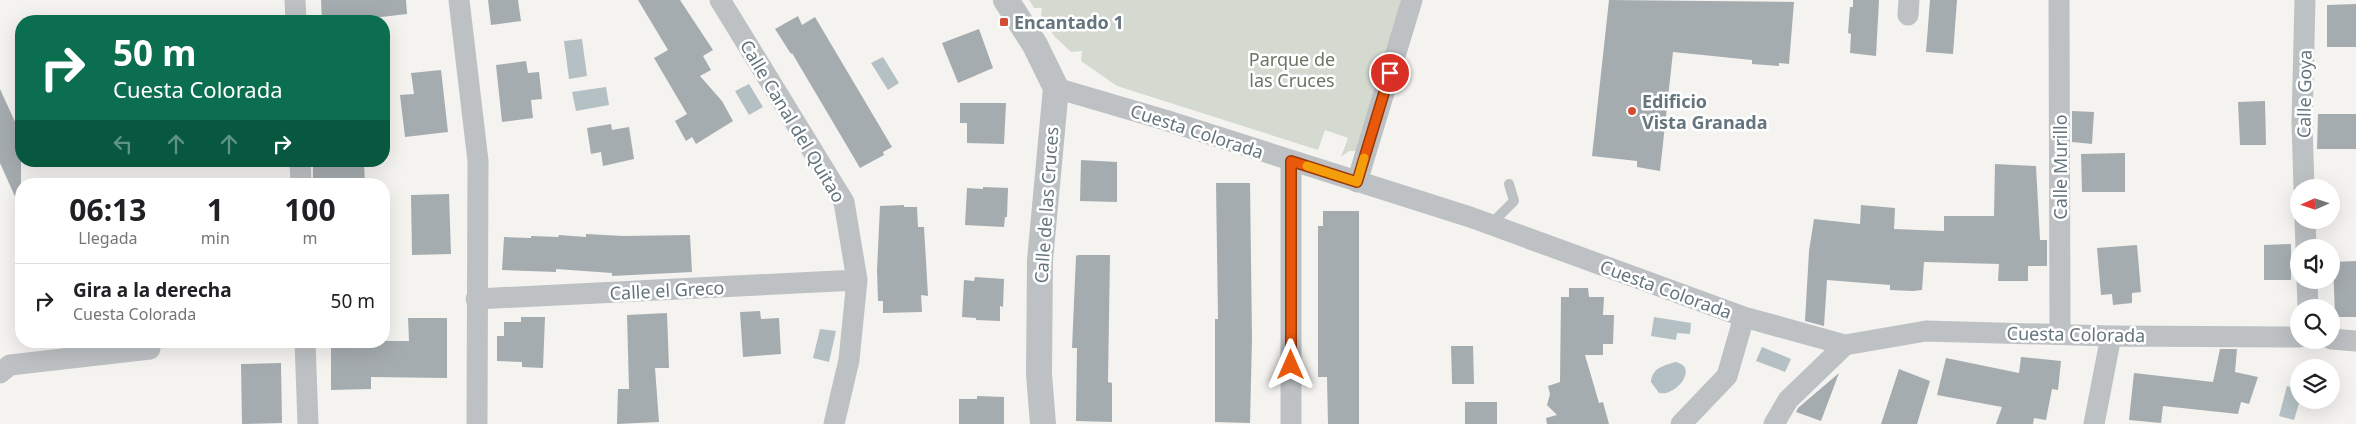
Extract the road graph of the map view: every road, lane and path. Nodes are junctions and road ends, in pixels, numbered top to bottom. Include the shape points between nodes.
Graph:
1 (295, 0) edge
2 (459, 0) edge
3 (720, 0) edge
4 (1006, 0) edge
5 (1412, 0) edge
6 (2059, 0) edge
7 (2305, 0) edge
8 (296, 15) edge
9 (1056, 88) junction
10 (1291, 161) junction
11 (2304, 179) edge
12 (1357, 182) junction
13 (1509, 184) dead end
14 (1490, 225) junction
15 (857, 280) junction
16 (476, 299) junction
17 (1744, 318) junction
18 (2060, 334) junction
19 (2111, 336) junction
20 (2290, 338) edge
21 (2340, 340) edge
22 (2356, 341) edge
23 (1845, 345) junction
24 (306, 348) edge
25 (150, 349) dead end
26 (0, 373) edge
27 (308, 424) edge
28 (477, 424) edge
29 (834, 424) edge
30 (1042, 424) edge
31 (1291, 424) edge
32 (1681, 424) edge
33 (1774, 424) edge
34 (2094, 424) edge

1 - 8 street
2 - 16 street via 478,160
3 - 15 street, Calle Canal del Quitao via 844,202
4 - 9 street
5 - 12 street
6 - 18 street, Calle Murillo
7 - 11 street, Calle Goya
9 - 10 street, Cuesta Colorada
9 - 30 street, Calle de las Cruces via 1040,260
10 - 12 street, Cuesta Colorada
10 - 31 street
12 - 14 street, Cuesta Colorada
13 - 14 lane via 1514,201
14 - 17 street, Cuesta Colorada
15 - 16 street, Calle el Greco
15 - 29 street, Calle Canal del Quitao via 849,360
16 - 28 street
17 - 23 street, Cuesta Colorada
17 - 32 street via 1727,376
18 - 19 street, Cuesta Colorada
18 - 23 street, Cuesta Colorada via 1926,331
19 - 20 street, Cuesta Colorada
19 - 34 street
21 - 22 street
23 - 33 street via 1788,400
24 - 27 street
25 - 26 street via 10,365

